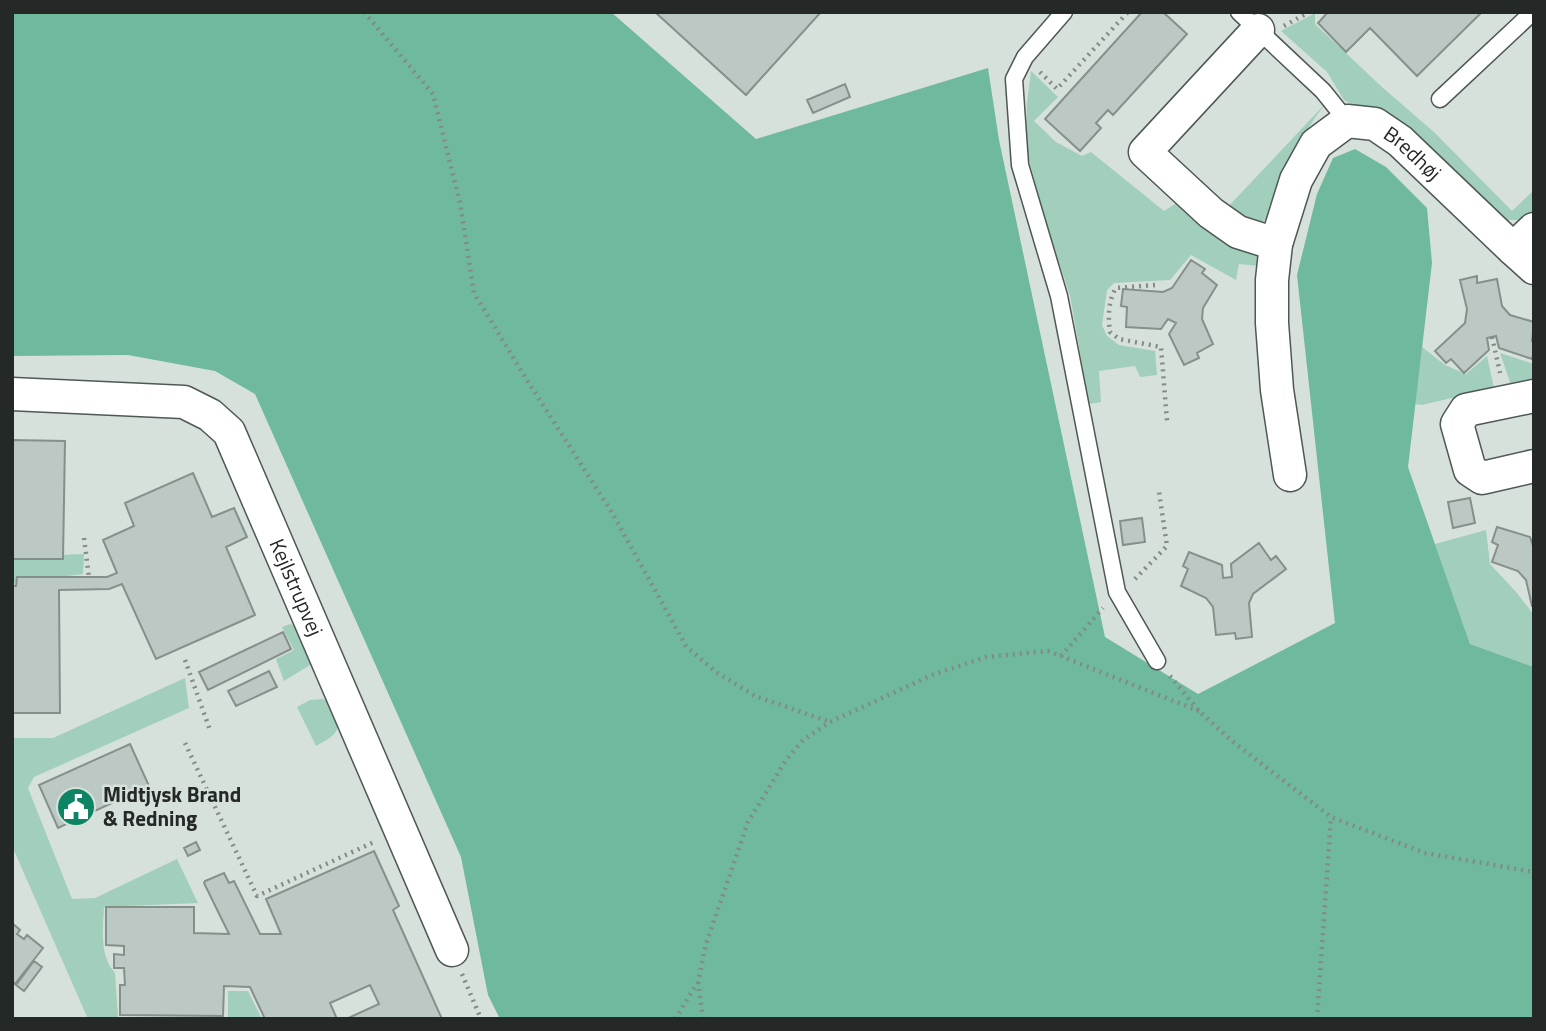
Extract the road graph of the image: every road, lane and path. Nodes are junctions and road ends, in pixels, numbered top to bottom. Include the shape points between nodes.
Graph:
1 (364, 12) edge
2 (1064, 12) edge
3 (1128, 12) edge
4 (1534, 12) edge
5 (1248, 21) edge
6 (1025, 57) junction
7 (1440, 99) dead end
8 (1347, 121) junction
9 (1276, 244) junction
10 (1527, 249) edge
11 (1155, 285) dead end
12 (1492, 337) dead end
13 (12, 394) edge
14 (1520, 398) edge
15 (1167, 421) dead end
16 (1534, 466) edge
17 (1290, 475) dead end
18 (1159, 492) dead end
19 (84, 538) dead end
20 (89, 577) dead end
21 (1117, 592) junction
22 (1061, 656) junction
23 (185, 660) dead end
24 (1157, 661) joint
25 (1199, 711) junction
26 (830, 722) junction
27 (210, 730) dead end
28 (185, 743) dead end
29 (1331, 817) junction
30 (400, 830) junction
31 (1534, 872) edge
32 (452, 950) joint
33 (698, 982) junction
34 (481, 1019) edge
35 (675, 1019) edge
36 (703, 1019) edge
37 (1317, 1019) edge

1 - 26 path via 433,94 460,203 474,293 611,511 686,646 755,696
2 - 6 lane
3 - 6 path via 1057,89
4 - 7 lane
5 - 8 lane
5 - 9 street via 1145,152 1238,232
6 - 21 lane via 1014,79 1020,165 1059,296
8 - 9 street via 1317,144 1296,180
8 - 10 street, Bredhøj via 1375,124 1400,141
9 - 17 street via 1272,324
11 - 15 path via 1116,288 1108,318 1110,332 1119,339 1161,347
12 - 14 path
13 - 30 street, Kejlstrupvej via 184,402 210,415 229,432
14 - 16 street via 1466,410 1457,424 1470,470 1482,478
18 - 21 path via 1167,546
19 - 20 path
21 - 22 path
21 - 24 lane
22 - 25 path
22 - 26 path via 1048,651 986,657 932,675
23 - 27 path
24 - 25 path
25 - 29 path
26 - 33 path via 794,750 748,822 706,944
28 - 30 path via 257,896
29 - 31 path via 1425,853
29 - 37 path
30 - 32 street, Kejlstrupvej
32 - 34 path
33 - 35 path
33 - 36 path

